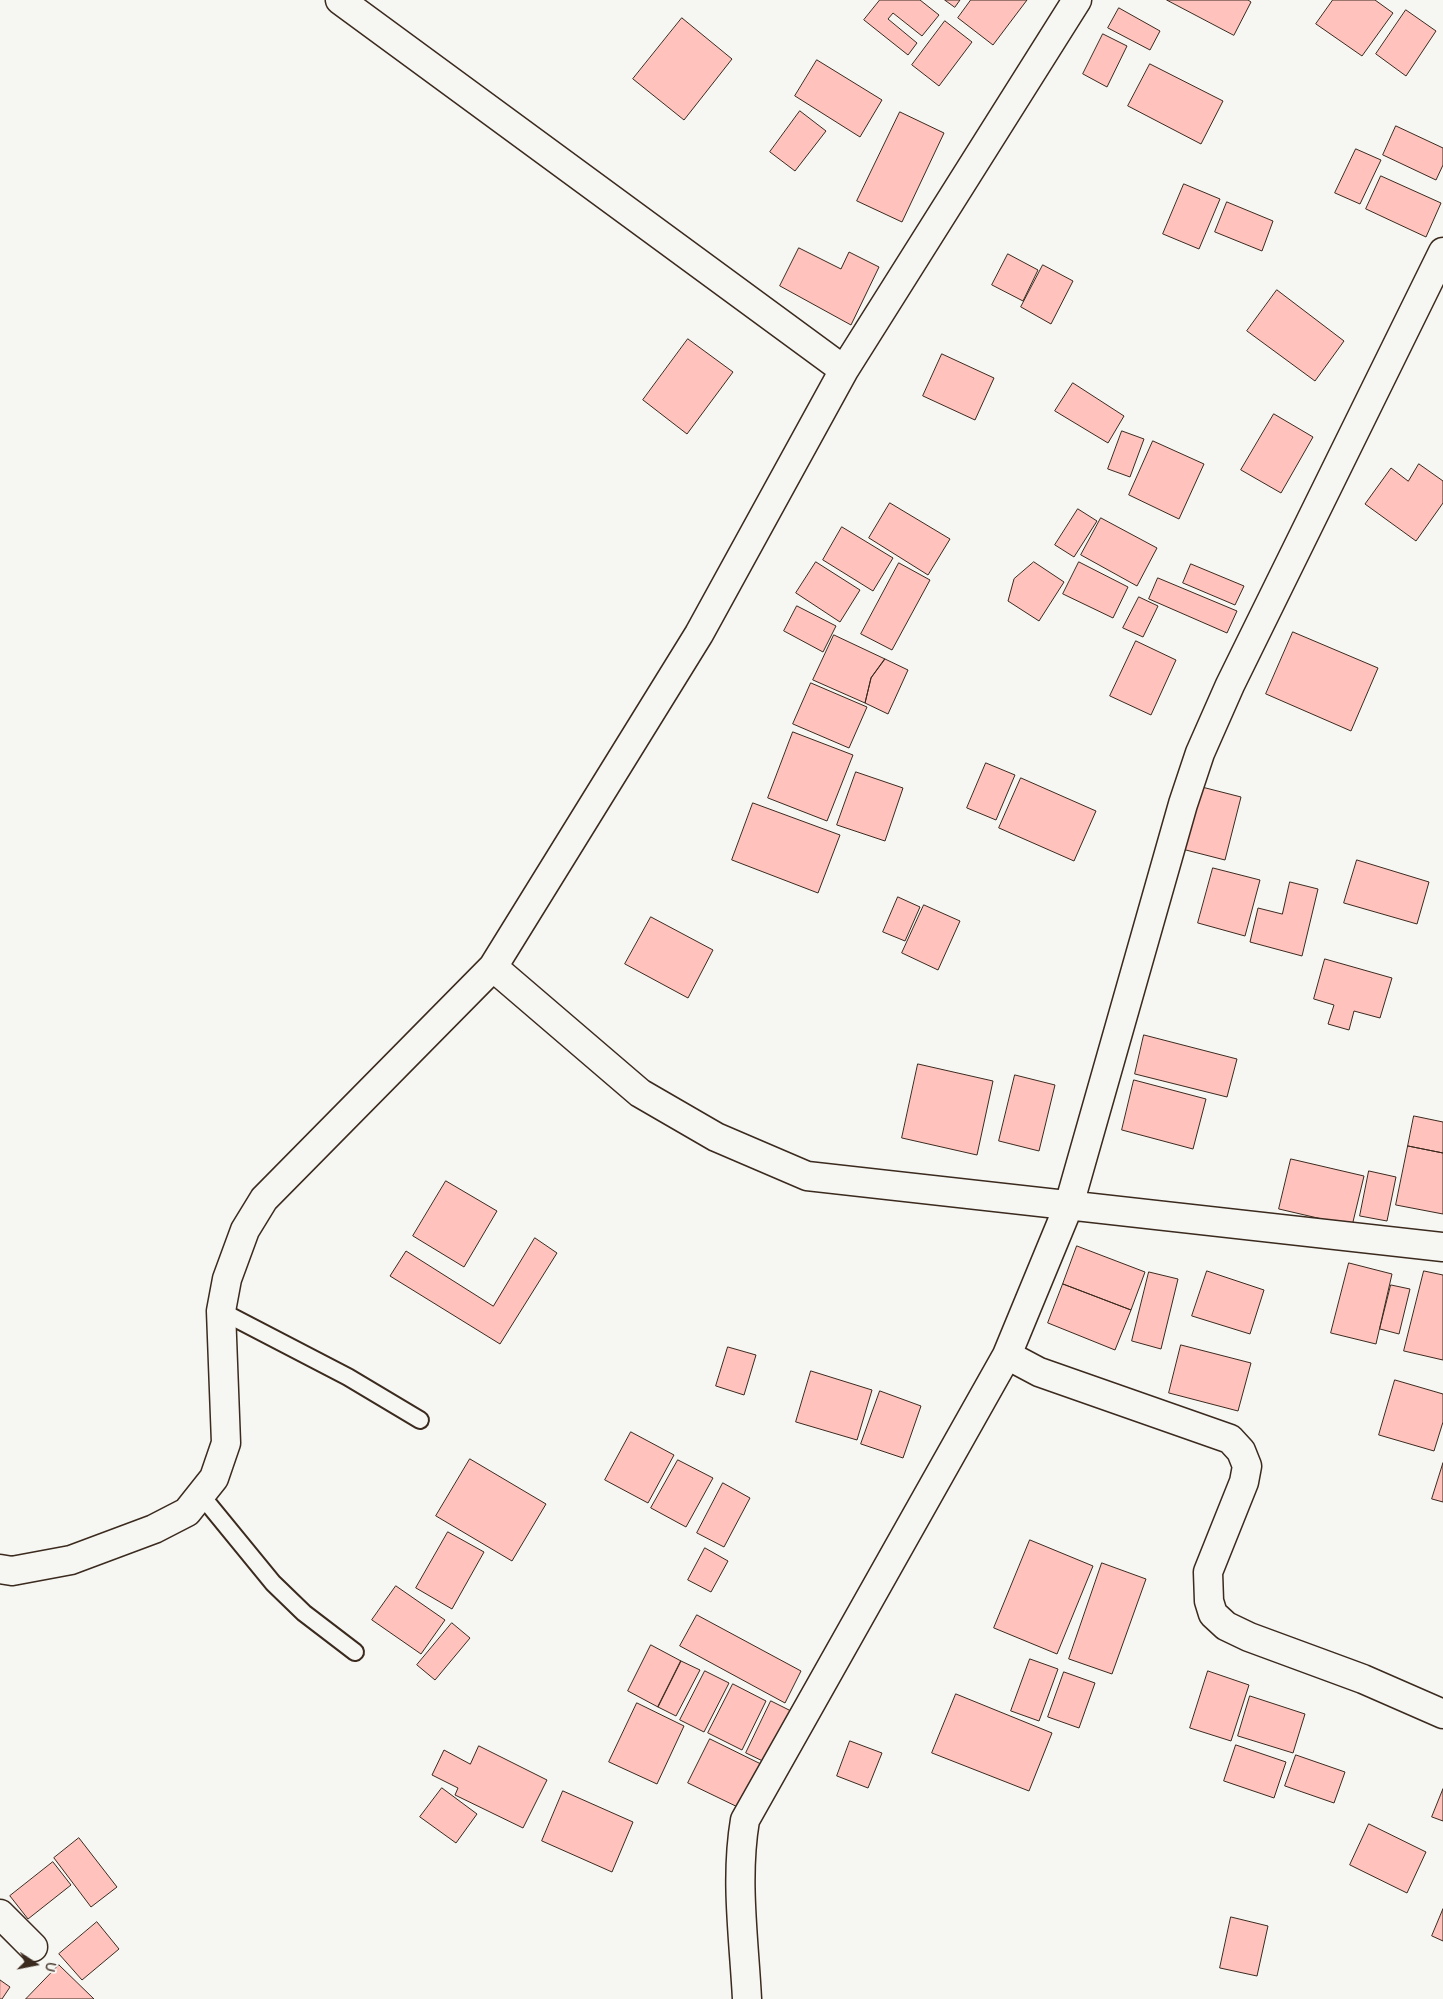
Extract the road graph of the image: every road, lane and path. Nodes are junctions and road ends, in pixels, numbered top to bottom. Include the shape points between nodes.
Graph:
1 (340, 0) edge
2 (1077, 0) edge
3 (1443, 252) edge
4 (844, 370) junction
5 (493, 968) junction
6 (1069, 1205) junction
7 (1443, 1246) edge
8 (221, 1310) junction
9 (1007, 1355) junction
10 (420, 1420) dead end
11 (200, 1495) junction
12 (0, 1568) edge
13 (356, 1652) dead end
14 (1443, 1714) edge
15 (0, 1914) edge
16 (33, 1947) dead end
17 (747, 1999) edge

1 - 4 street
2 - 4 street
3 - 6 street via 1230,685 1200,753
4 - 5 street via 699,634
5 - 6 street via 640,1093 716,1137 807,1176
5 - 8 street via 264,1199 245,1230 227,1279
6 - 7 street
6 - 9 street
8 - 10 lane via 348,1377
8 - 11 street via 226,1443 214,1478
9 - 14 street via 1039,1372 1230,1439 1241,1451 1247,1466 1244,1482 1208,1572 1213,1614 1226,1626 1249,1637 1363,1679
9 - 17 street via 745,1820 740,1882
11 - 12 street via 187,1512 154,1530 71,1560 12,1571
11 - 13 lane via 273,1583 304,1613
15 - 16 street

